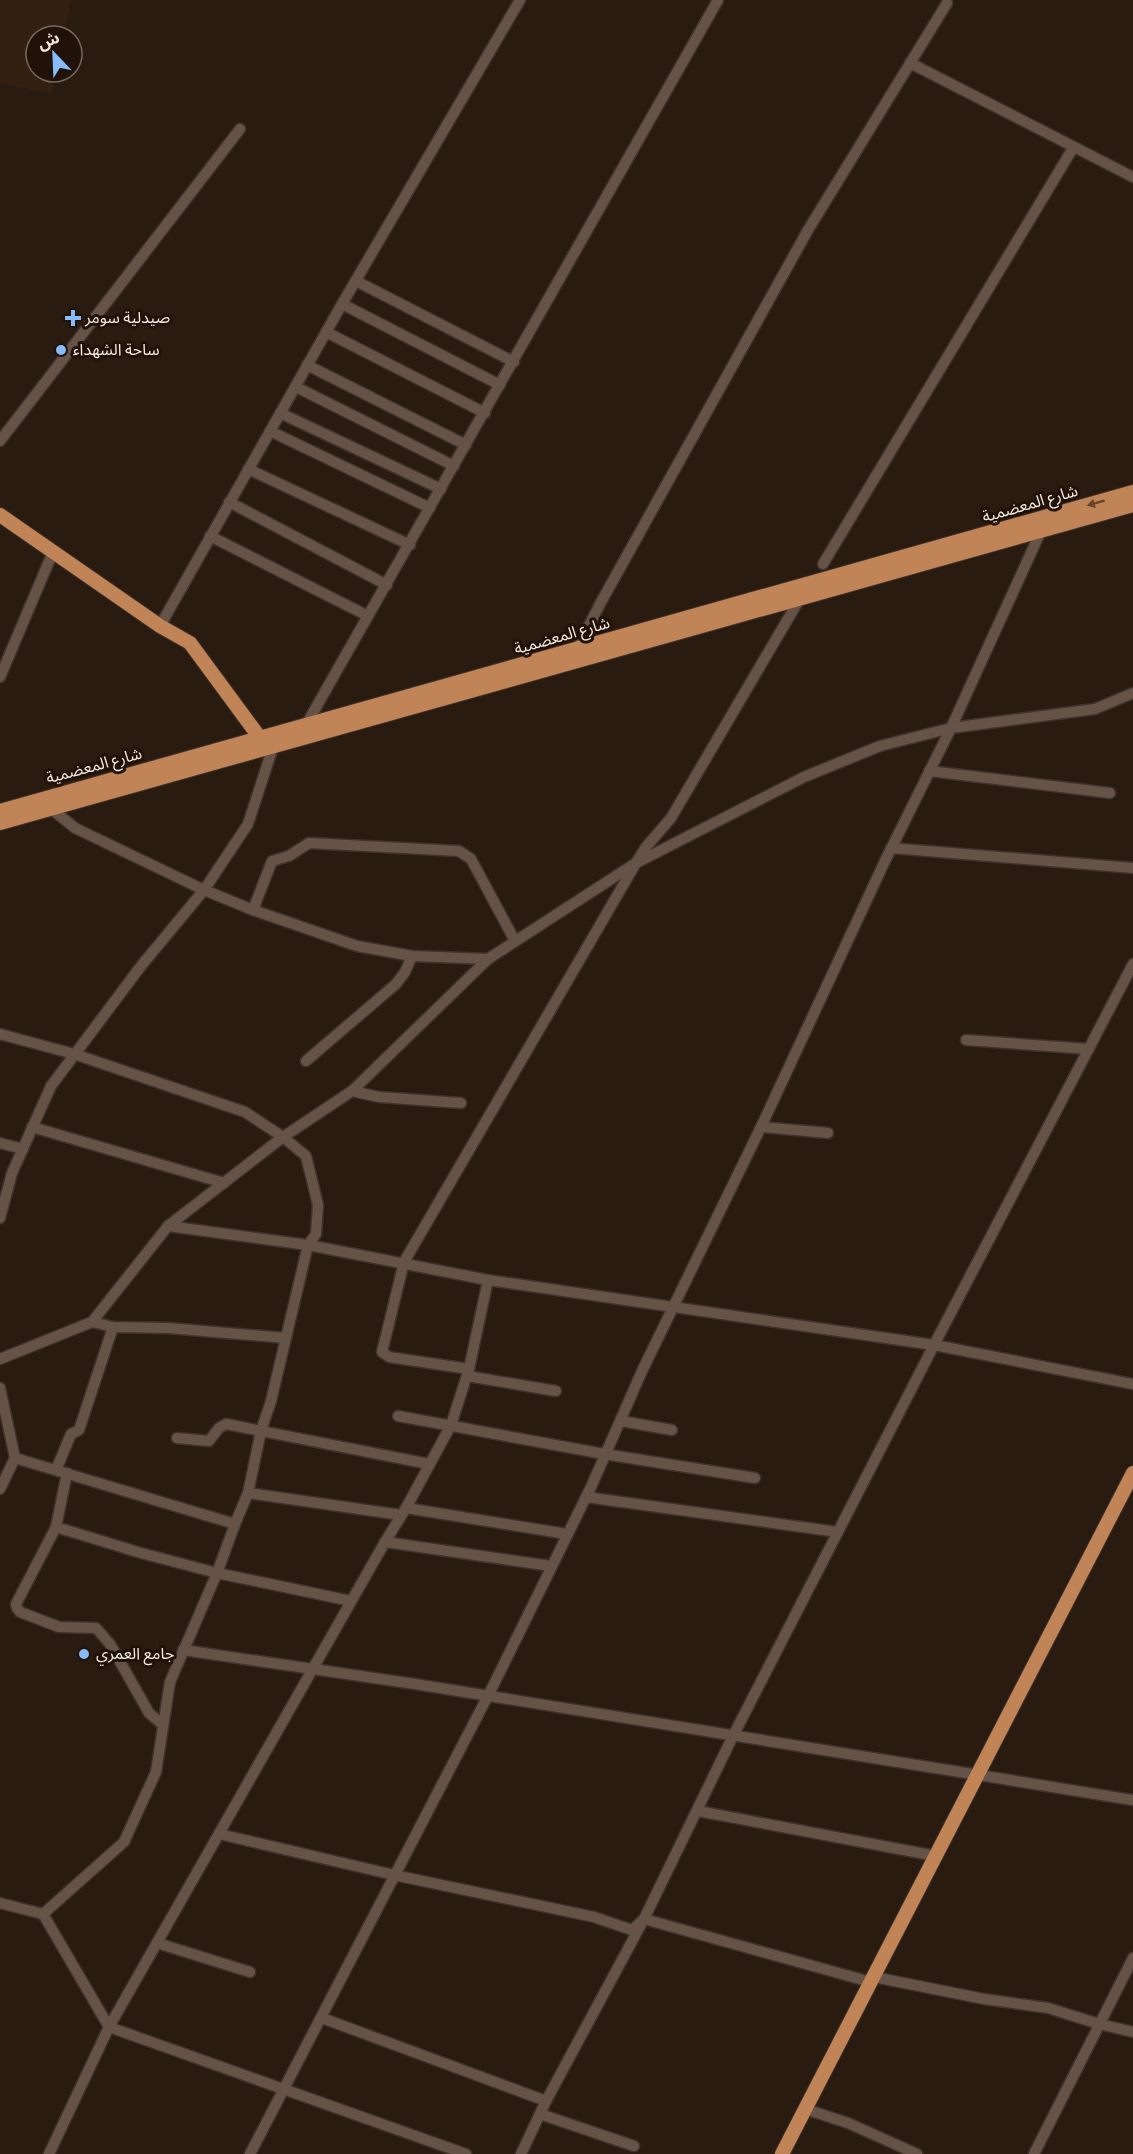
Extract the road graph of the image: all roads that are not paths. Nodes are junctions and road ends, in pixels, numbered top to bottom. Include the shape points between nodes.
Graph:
1 (520, 0) edge
2 (718, 0) edge
3 (947, 3) dead end
4 (910, 63) junction
5 (240, 129) dead end
6 (1073, 148) junction
7 (1133, 177) edge
8 (356, 280) junction
9 (342, 304) junction
10 (326, 332) junction
11 (514, 362) junction
12 (308, 365) junction
13 (500, 385) junction
14 (296, 387) junction
15 (280, 413) junction
16 (485, 413) junction
17 (270, 432) junction
18 (0, 441) edge
19 (466, 445) junction
20 (454, 466) junction
21 (248, 469) junction
22 (441, 489) junction
23 (1133, 492) edge
24 (229, 502) junction
25 (1133, 505) edge
26 (430, 508) junction
27 (0, 515) edge
28 (1061, 519) junction
29 (1041, 531) junction
30 (210, 536) junction
31 (410, 545) junction
32 (53, 552) junction
33 (822, 564) dead end
34 (387, 585) junction
35 (799, 600) junction
36 (368, 616) junction
37 (160, 626) junction
38 (577, 649) junction
39 (0, 677) edge
40 (1133, 693) edge
41 (306, 725) junction
42 (951, 728) junction
43 (260, 738) junction
44 (273, 747) junction
45 (929, 771) junction
46 (1110, 793) dead end
47 (49, 807) junction
48 (28, 808) junction
49 (0, 811) edge
50 (0, 823) edge
51 (891, 848) junction
52 (636, 863) junction
53 (1133, 868) edge
54 (204, 890) junction
55 (254, 910) junction
56 (515, 941) junction
57 (412, 956) junction
58 (488, 959) junction
59 (1133, 964) edge
60 (0, 1034) edge
61 (966, 1040) dead end
62 (1089, 1049) junction
63 (74, 1054) junction
64 (306, 1061) dead end
65 (352, 1091) junction
66 (461, 1103) dead end
67 (32, 1127) junction
68 (761, 1127) junction
69 (828, 1133) dead end
70 (283, 1137) junction
71 (0, 1143) edge
72 (23, 1149) junction
73 (224, 1183) junction
74 (0, 1218) edge
75 (168, 1226) junction
76 (308, 1245) junction
77 (404, 1262) junction
78 (488, 1280) junction
79 (673, 1307) junction
80 (92, 1322) junction
81 (113, 1327) junction
82 (286, 1338) junction
83 (934, 1345) junction
84 (0, 1359) edge
85 (468, 1373) junction
86 (1133, 1384) edge
87 (0, 1388) edge
88 (556, 1391) dead end
89 (398, 1416) dead end
90 (621, 1421) junction
91 (451, 1425) junction
92 (672, 1430) dead end
93 (261, 1431) junction
94 (177, 1438) dead end
95 (604, 1454) junction
96 (15, 1458) junction
97 (429, 1464) junction
98 (62, 1472) junction
99 (1133, 1473) edge
100 (755, 1478) dead end
101 (0, 1489) edge
102 (248, 1493) junction
103 (586, 1497) junction
104 (404, 1512) junction
105 (235, 1524) junction
106 (56, 1527) junction
107 (838, 1532) junction
108 (567, 1534) junction
109 (385, 1542) junction
110 (551, 1566) junction
111 (217, 1573) junction
112 (351, 1601) junction
113 (183, 1650) junction
114 (314, 1668) junction
115 (487, 1696) junction
116 (163, 1725) junction
117 (733, 1736) junction
118 (979, 1776) junction
119 (1133, 1800) edge
120 (698, 1811) junction
121 (219, 1834) junction
122 (936, 1856) junction
123 (394, 1875) junction
124 (0, 1903) edge
125 (43, 1914) junction
126 (644, 1919) junction
127 (157, 1943) junction
128 (1133, 1958) edge
129 (250, 1972) dead end
130 (874, 1977) junction
131 (322, 2018) junction
132 (1100, 2024) junction
133 (109, 2027) junction
134 (1133, 2032) edge
135 (284, 2089) junction
136 (546, 2101) junction
137 (806, 2109) junction
138 (540, 2114) junction
139 (634, 2146) dead end
140 (49, 2154) edge
141 (250, 2154) edge
142 (466, 2154) edge
143 (520, 2154) edge
144 (782, 2154) edge
145 (917, 2154) edge
146 (1034, 2154) edge

1 - 8 street
2 - 11 street
3 - 4 street
4 - 6 street
4 - 38 street via 808,230
5 - 18 street
6 - 7 street
6 - 33 street
8 - 9 street
8 - 11 street
9 - 10 street
9 - 13 street
10 - 12 street
10 - 16 street
11 - 13 street
12 - 14 street
12 - 19 street
13 - 16 street
14 - 15 street
14 - 20 street
15 - 17 street
15 - 22 street
16 - 19 street
17 - 21 street
17 - 26 street
19 - 20 street
20 - 22 street
21 - 24 street
21 - 31 street
22 - 26 street
23 -> 28 main road, شارع المعضمية
24 - 30 street
24 - 34 street
25 - 28 main road, شارع المعضمية
26 - 31 street
27 - 32 main road
28 - 29 main road, شارع المعضمية
28 - 38 main road, شارع المعضمية
29 - 35 main road, شارع المعضمية
29 - 42 street
30 - 36 street
30 - 37 street
31 - 34 street
32 - 37 main road
32 - 39 street
34 - 36 street
35 - 44 main road, شارع المعضمية
35 - 52 street via 671,818
36 - 41 street
37 - 43 main road via 190,643
38 - 41 main road, شارع المعضمية
40 - 42 street via 1095,709
41 - 43 main road, شارع المعضمية
42 - 45 street
42 - 52 street via 880,746 804,777
43 - 48 main road, شارع المعضمية
44 - 47 main road, شارع المعضمية
44 - 54 street via 248,824
45 - 46 street
45 - 51 street
47 - 48 main road, شارع المعضمية
47 - 54 street via 75,828
48 - 49 main road, شارع المعضمية
48 - 50 main road, شارع المعضمية
51 - 53 street
51 - 68 street
52 - 56 street
52 - 77 street
54 - 55 street
54 - 63 street
55 - 56 street via 272,861 309,843 459,851 471,859
55 - 57 street via 357,946
56 - 58 street
57 - 58 street
57 - 64 street via 396,984
58 - 65 street
59 - 62 street
60 - 63 street
61 - 62 street
62 - 83 street
63 - 67 street via 51,1086
63 - 70 street via 245,1112
65 - 66 street
65 - 70 street
67 - 72 street
67 - 73 street
68 - 69 street
68 - 79 street
70 - 73 street
70 - 76 street via 306,1156 318,1205 316,1234
71 - 72 street
72 - 74 street
73 - 75 street
75 - 76 street
75 - 80 street
76 - 77 street
76 - 82 street
77 - 78 street
77 - 85 street via 382,1352 389,1357
78 - 79 street
78 - 85 street
79 - 83 street
79 - 90 street
80 - 81 street
80 - 84 street
81 - 82 street
81 - 98 street via 79,1430 71,1434
82 - 93 street
83 - 86 street
83 - 107 street
85 - 88 street
85 - 91 street
87 - 96 street
89 - 91 street
90 - 92 street
90 - 95 street
91 - 95 street
91 - 97 street
93 - 94 street via 226,1424 209,1441
93 - 97 street
93 - 102 street
95 - 100 street
95 - 103 street
96 - 98 street
96 - 101 street
97 - 104 street
98 - 105 street
98 - 106 street
99 - 118 main road
102 - 104 street
102 - 105 street
103 - 107 street
103 - 108 street
104 - 108 street
104 - 109 street
105 - 111 street
106 - 111 street
106 - 116 street via 17,1608 59,1627 96,1628 110,1644 149,1713
107 - 117 street
108 - 110 street
109 - 110 street
109 - 112 street
110 - 115 street
111 - 112 street
111 - 113 street
112 - 114 street
113 - 114 street
113 - 116 street via 170,1682
114 - 115 street
114 - 121 street
115 - 117 street
115 - 123 street
116 - 125 street via 156,1772 123,1842
117 - 118 street
117 - 120 street
118 - 119 street
118 - 122 main road
120 - 122 street
120 - 126 street
121 - 123 street
121 - 127 street
122 - 130 main road
123 - 126 street via 594,1917 632,1930
123 - 131 street
124 - 125 street
125 - 133 street
126 - 130 street via 867,1981
126 - 136 street
127 - 129 street
127 - 133 street
128 - 132 street
130 - 132 street via 1048,2008
130 - 137 main road
131 - 135 street
131 - 136 street
132 - 134 street
132 - 146 street
133 - 135 street
133 - 140 street
135 - 141 street
135 - 142 street
136 - 138 street
137 - 144 main road
137 - 145 street
138 - 139 street
138 - 143 street

